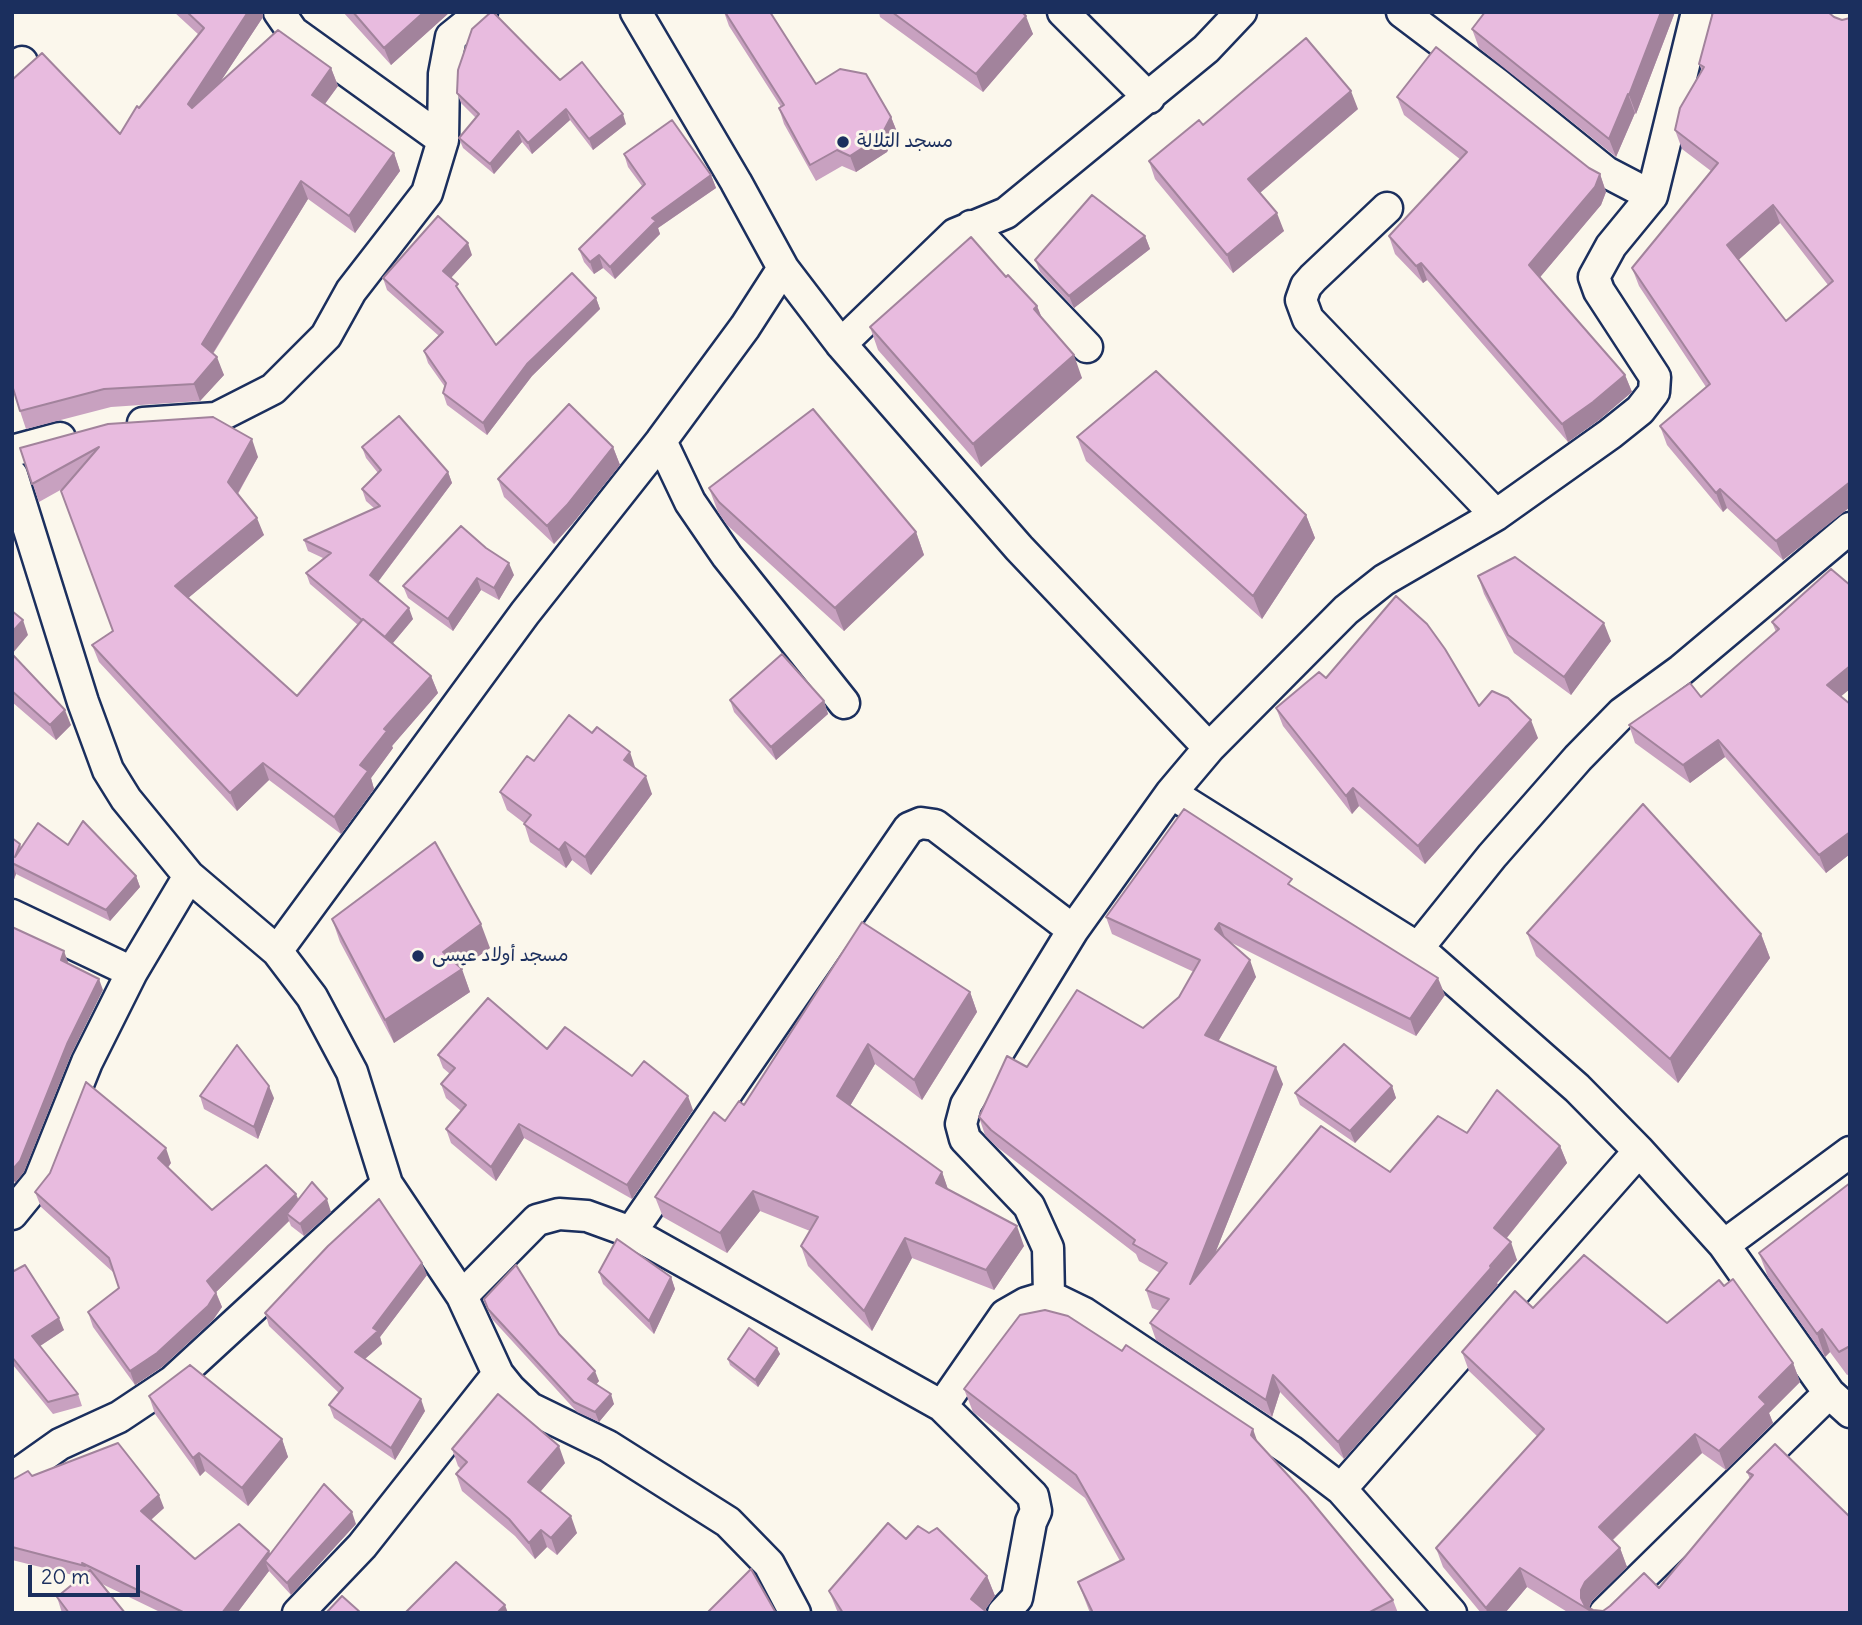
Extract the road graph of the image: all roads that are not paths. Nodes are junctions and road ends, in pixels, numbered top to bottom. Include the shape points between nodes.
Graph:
1 (279, 12) edge
2 (482, 12) edge
3 (636, 12) edge
4 (1063, 12) edge
5 (1241, 12) edge
6 (1402, 12) edge
7 (1697, 12) edge
8 (1837, 12) edge
9 (1850, 21) edge
10 (1149, 98) junction
11 (443, 140) junction
12 (1652, 196) junction
13 (1387, 208) dead end
14 (971, 226) junction
15 (783, 268) junction
16 (841, 344) junction
17 (1087, 347) dead end
18 (661, 442) junction
19 (12, 451) edge
20 (12, 475) edge
21 (1496, 515) junction
22 (1850, 528) edge
23 (844, 703) dead end
24 (1209, 748) junction
25 (1171, 793) junction
26 (189, 876) junction
27 (12, 915) edge
28 (1073, 930) junction
29 (1418, 948) junction
30 (277, 951) junction
31 (132, 972) junction
32 (1639, 1151) junction
33 (1850, 1152) edge
34 (387, 1184) junction
35 (12, 1214) edge
36 (631, 1232) junction
37 (1724, 1245) junction
38 (461, 1296) junction
39 (1049, 1296) junction
40 (498, 1374) junction
41 (1839, 1403) edge
42 (942, 1406) junction
43 (12, 1478) edge
44 (1341, 1489) junction
45 (298, 1613) edge
46 (795, 1613) edge
47 (1003, 1613) edge
48 (1451, 1613) edge
49 (1605, 1613) edge

1 - 11 street via 293,32
2 - 11 street via 451,37 444,74
3 - 15 street
4 - 10 street
5 - 10 street
6 - 12 street via 1606,172
7 - 12 street
8 - 9 street
10 - 14 street via 1006,213
11 - 19 street via 428,193 351,291 326,335 273,388 216,418 102,427
12 - 21 street via 1611,246 1594,277 1599,292 1655,377 1654,392 1610,434
13 - 21 street via 1313,278 1301,300 1308,319
14 - 16 street via 955,234
14 - 17 street
15 - 16 street
15 - 18 street
16 - 24 street via 1019,548
18 - 23 street via 690,502 727,556
18 - 30 street via 525,613
20 - 26 street via 108,769 126,799
21 - 24 street via 1384,580 1346,610
22 - 29 street via 1681,670 1622,713 1492,856
24 - 25 street
25 - 28 street
25 - 29 street
26 - 30 street
26 - 31 street
27 - 31 street
28 - 36 street via 935,825 920,822 909,828
28 - 39 street via 967,1105 961,1124 965,1139 1029,1206 1048,1248
29 - 32 street via 1577,1088
30 - 34 street via 312,997 352,1072
31 - 35 street via 87,1062 39,1181
32 - 37 street
32 - 44 street
33 - 37 street
34 - 38 street
34 - 43 street via 173,1381 119,1417 60,1444
36 - 38 street via 587,1216 559,1214 537,1220
36 - 42 street
37 - 41 street
38 - 40 street
39 - 42 street via 1004,1315
39 - 44 street via 1084,1313 1292,1451
40 - 45 street via 362,1546
40 - 46 street via 530,1408 608,1446 728,1522 769,1564
41 - 49 street
42 - 47 street via 1033,1496 1036,1511 1017,1598
44 - 48 street

